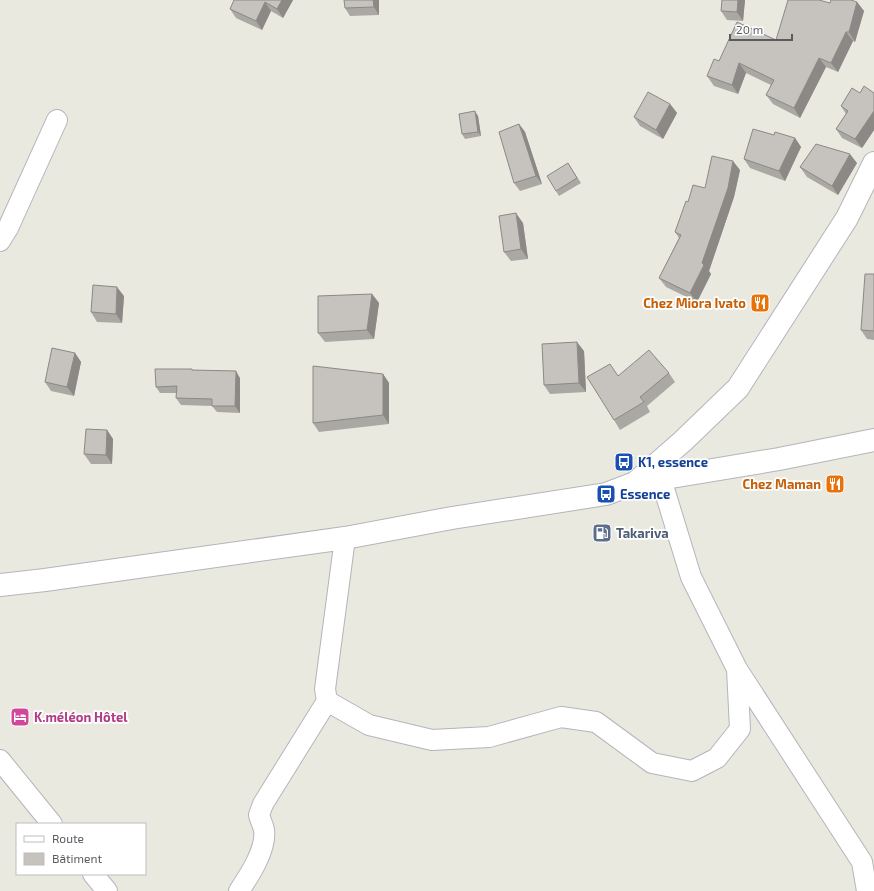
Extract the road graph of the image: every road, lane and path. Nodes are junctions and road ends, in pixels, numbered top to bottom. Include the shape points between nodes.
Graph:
1 (57, 120) dead end
2 (874, 163) edge
3 (0, 241) edge
4 (874, 440) edge
5 (661, 479) junction
6 (636, 483) junction
7 (345, 538) junction
8 (0, 585) edge
9 (737, 669) junction
10 (327, 701) junction
11 (0, 760) edge
12 (51, 823) edge
13 (94, 875) edge
14 (107, 891) edge
15 (239, 891) edge
16 (867, 891) edge

1 - 3 street
2 - 6 street via 847,218 738,388
4 - 5 street
5 - 6 street
5 - 9 street via 691,577
6 - 7 street via 606,494
7 - 8 street
7 - 10 street via 324,690
9 - 10 street via 740,728 717,758 692,771 652,763 596,722 561,717 489,737 432,740 369,725
9 - 16 street via 862,862
10 - 15 street via 263,804 259,815 264,840 255,866
11 - 12 street
13 - 14 street

